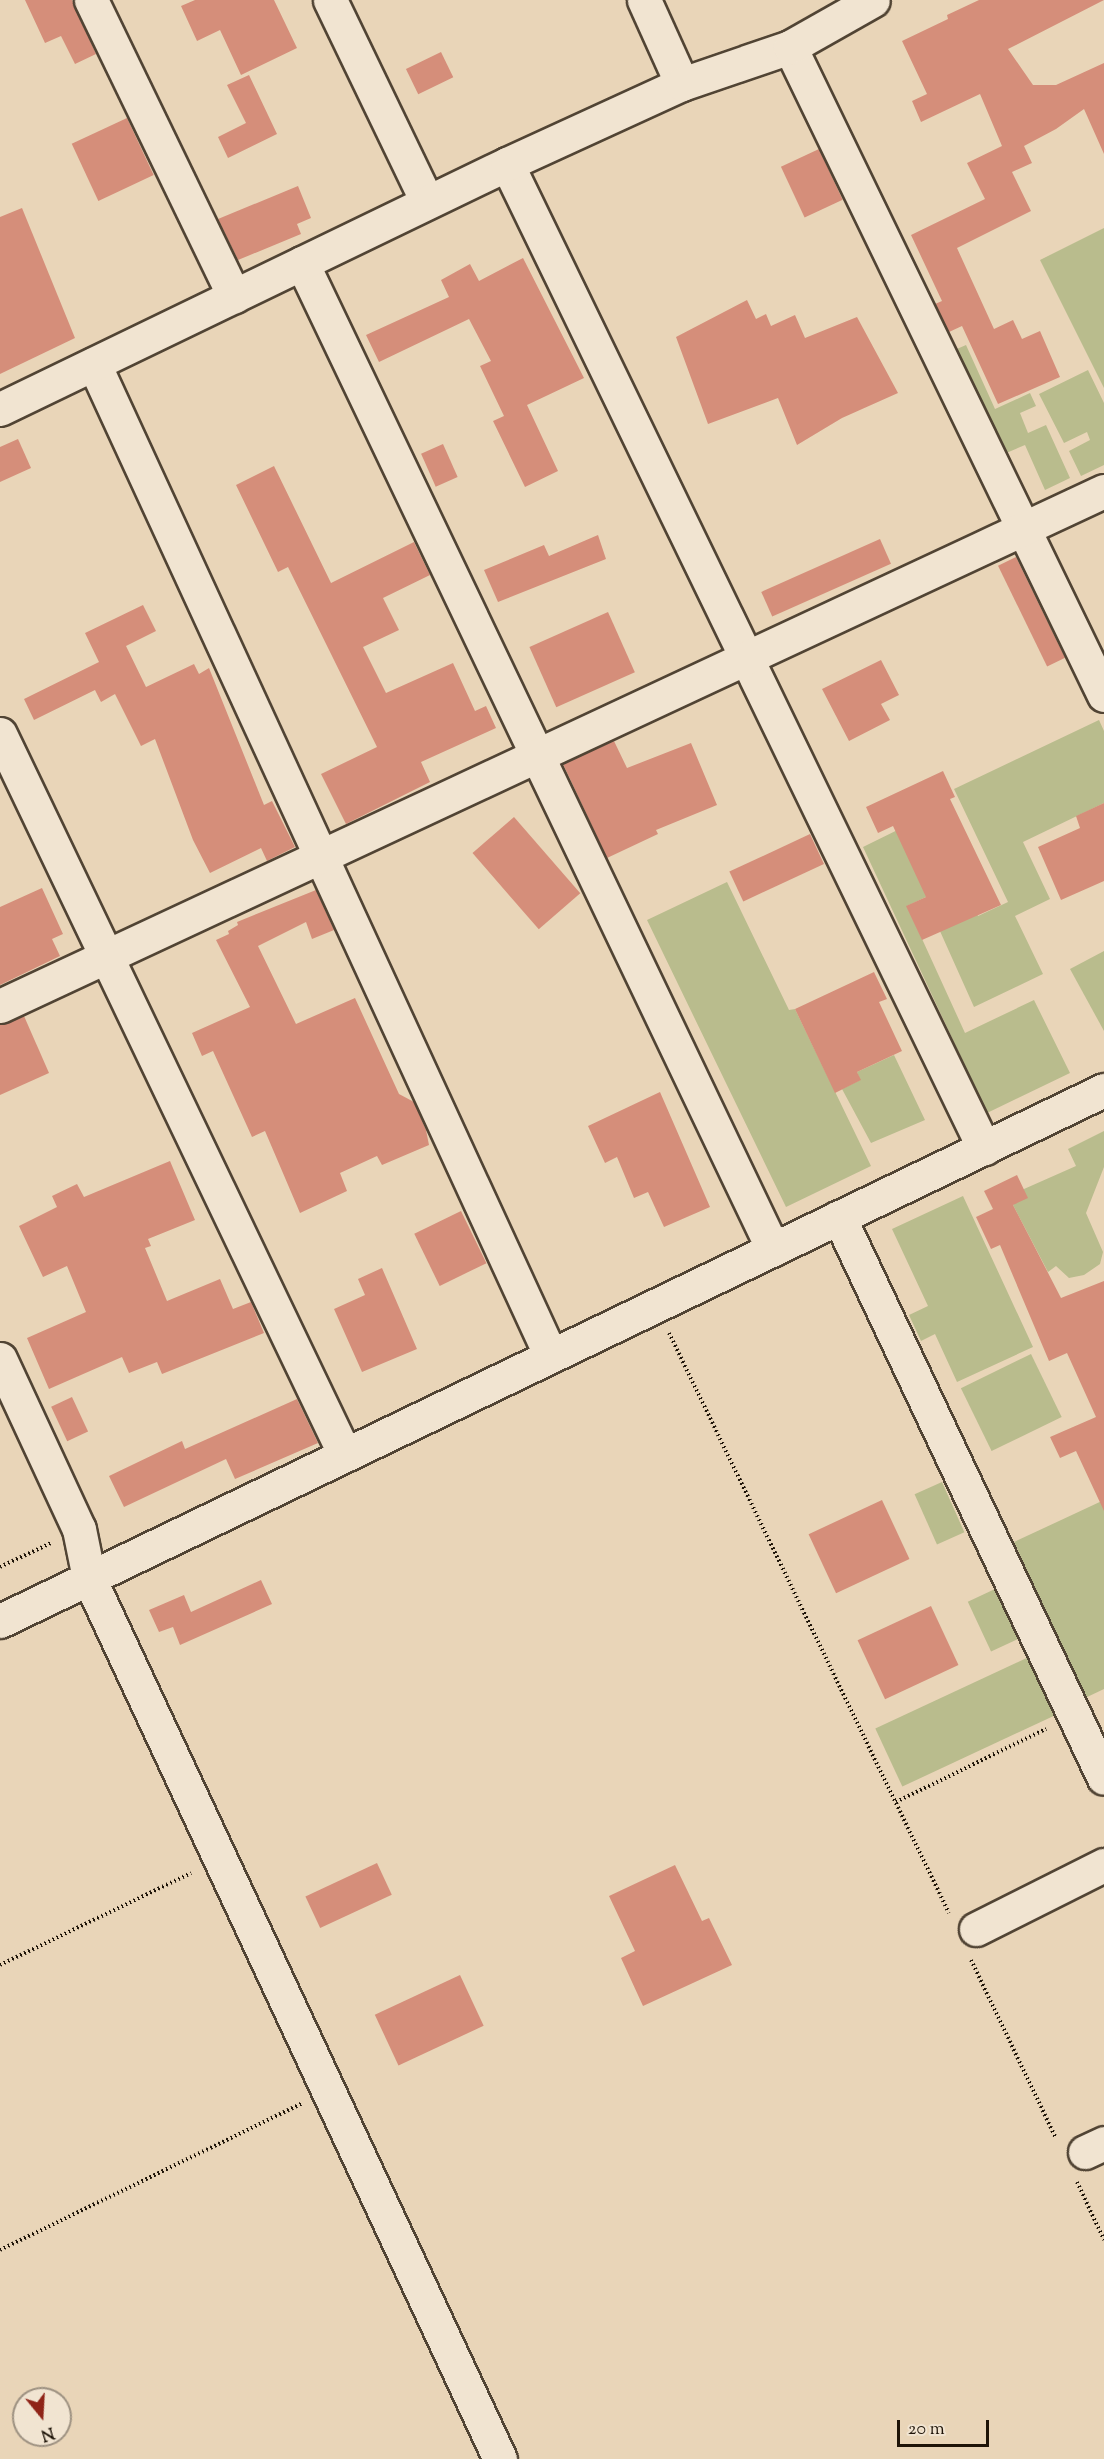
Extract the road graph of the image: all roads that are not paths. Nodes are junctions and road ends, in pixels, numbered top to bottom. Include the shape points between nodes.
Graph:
1 (92, 0) edge
2 (330, 0) edge
3 (644, 0) edge
4 (873, 0) edge
5 (790, 47) junction
6 (682, 84) junction
7 (507, 164) junction
8 (427, 202) junction
9 (302, 263) junction
10 (234, 296) junction
11 (94, 364) junction
12 (0, 409) edge
13 (1104, 491) edge
14 (1024, 528) junction
15 (746, 658) junction
16 (1104, 695) edge
17 (0, 734) edge
18 (537, 755) junction
19 (321, 856) junction
20 (107, 956) junction
21 (0, 1006) edge
22 (1104, 1090) edge
23 (984, 1148) junction
24 (839, 1217) junction
25 (773, 1249) junction
26 (551, 1356) junction
27 (0, 1359) edge
28 (345, 1455) junction
29 (89, 1578) junction
30 (0, 1621) edge
31 (1104, 1778) edge
32 (1104, 1865) edge
33 (966, 1934) road end
34 (500, 2459) edge

1 - 10 street
2 - 8 street
3 - 6 street
4 - 5 street
5 - 6 street
5 - 14 street
6 - 7 street
7 - 8 street
7 - 15 street
8 - 9 street
9 - 10 street
9 - 18 street
10 - 11 street
11 - 12 street
11 - 19 street
13 - 14 street
14 - 15 street
14 - 16 street
15 - 18 street
15 - 23 street
17 - 20 street
18 - 19 street
18 - 25 street
19 - 20 street
19 - 26 street
20 - 21 street
20 - 28 street
22 - 23 street
23 - 24 street
24 - 25 street
24 - 31 street
25 - 26 street
26 - 28 street
27 - 29 street via 79,1529
28 - 29 street
29 - 30 street
29 - 34 street
32 - 33 street

